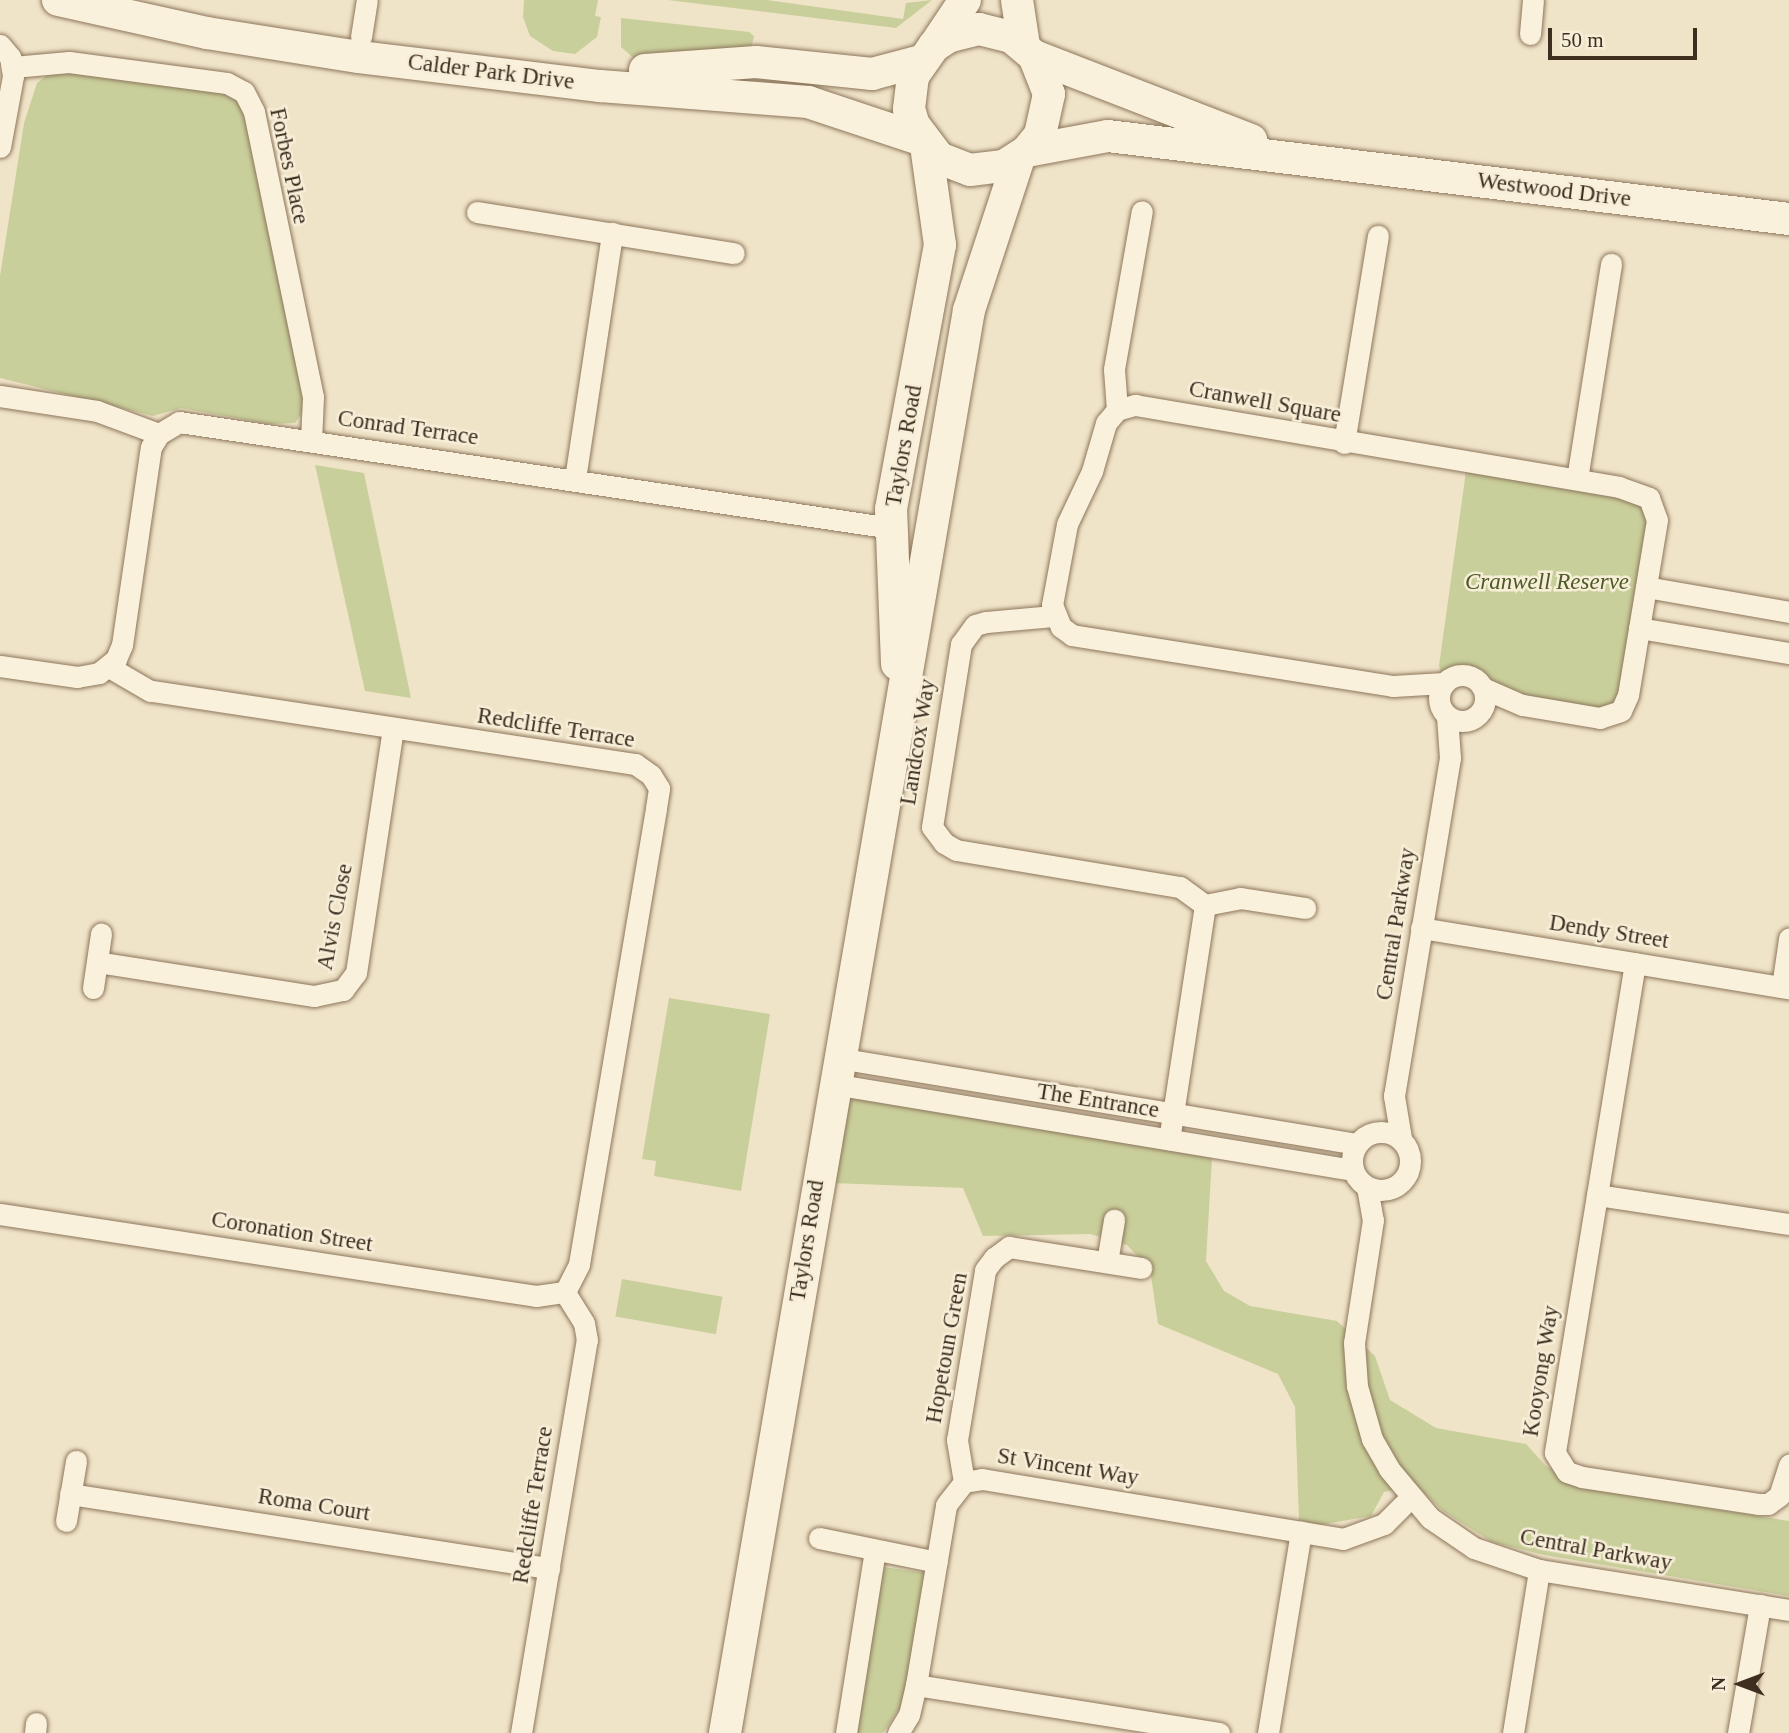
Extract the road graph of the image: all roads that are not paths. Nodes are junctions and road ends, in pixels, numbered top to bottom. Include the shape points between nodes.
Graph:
1 (58, 0) edge
2 (75, 0) edge
3 (367, 0) edge
4 (965, 0) edge
5 (1017, 0) edge
6 (1533, 0) edge
7 (1530, 34) dead end
8 (0, 45) edge
9 (360, 47) junction
10 (1029, 51) junction
11 (927, 53) junction
12 (13, 67) junction
13 (602, 76) junction
14 (924, 143) junction
15 (0, 148) edge
16 (1023, 154) junction
17 (1319, 162) junction
18 (1142, 211) dead end
19 (477, 212) dead end
20 (1789, 219) edge
21 (612, 233) junction
22 (1378, 236) dead end
23 (734, 253) dead end
24 (1612, 264) dead end
25 (0, 396) edge
26 (1117, 410) junction
27 (159, 434) junction
28 (311, 441) junction
29 (1344, 443) junction
30 (575, 479) junction
31 (1577, 479) junction
32 (892, 528) junction
33 (933, 534) junction
34 (1646, 587) junction
35 (1789, 612) edge
36 (1053, 616) junction
37 (1639, 628) junction
38 (1789, 653) edge
39 (0, 666) edge
40 (110, 667) junction
41 (1444, 683) junction
42 (1393, 686) junction
43 (1483, 688) junction
44 (1522, 705) junction
45 (1443, 711) junction
46 (1476, 715) junction
47 (393, 729) junction
48 (892, 750) junction
49 (1450, 758) junction
50 (1205, 905) junction
51 (1305, 908) dead end
52 (1421, 928) junction
53 (101, 934) dead end
54 (1789, 939) edge
55 (97, 962) junction
56 (1635, 962) junction
57 (93, 988) dead end
58 (1785, 988) edge
59 (836, 1071) junction
60 (1394, 1099) junction
61 (1173, 1114) junction
62 (1374, 1132) junction
63 (1401, 1138) junction
64 (1169, 1139) junction
65 (1357, 1144) junction
66 (1353, 1170) junction
67 (1367, 1187) junction
68 (1390, 1189) junction
69 (1597, 1195) junction
70 (0, 1214) edge
71 (1114, 1220) dead end
72 (1373, 1220) junction
73 (1789, 1224) edge
74 (1107, 1262) junction
75 (1141, 1268) dead end
76 (568, 1288) junction
77 (76, 1461) dead end
78 (1789, 1465) edge
79 (964, 1482) junction
80 (70, 1494) junction
81 (1411, 1497) junction
82 (66, 1521) dead end
83 (1301, 1532) junction
84 (819, 1538) dead end
85 (875, 1550) junction
86 (937, 1562) junction
87 (549, 1569) junction
88 (1539, 1570) junction
89 (1760, 1605) junction
90 (1789, 1610) edge
91 (916, 1685) junction
92 (521, 1733) edge
93 (725, 1733) edge
94 (846, 1733) edge
95 (898, 1733) edge
96 (1219, 1733) edge
97 (1268, 1733) edge
98 (1513, 1733) edge
99 (1738, 1733) edge

1 - 9 main road, Calder Park Drive via 207,33
2 - 9 main road, Calder Park Drive
3 - 9 street
4 - 11 main road
5 - 10 main road
6 - 7 street
8 - 12 street
9 - 13 main road, Calder Park Drive
10 - 11 main road via 1011,37 979,29 948,37
10 - 16 main road via 1049,94 1044,125
10 - 17 main road, Westwood Drive via 1214,128
11 - 13 main road, Calder Park Drive via 872,74 756,62
11 - 14 main road via 913,76 909,109
12 - 15 street
12 - 28 street, Forbes Place via 69,62 227,83 244,92 254,112 313,397
13 - 14 main road, Calder Park Drive via 808,102
14 - 16 main road via 946,162 970,170 996,168
14 - 32 main road, Taylors Road via 940,245 900,454
16 - 17 main road, Westwood Drive via 1108,136
16 - 33 main road, Taylors Road via 969,310
17 - 20 main road, Westwood Drive
18 - 26 street via 1114,369
19 - 21 street
21 - 23 street
21 - 30 street
22 - 29 street
24 - 31 street
25 - 27 street via 97,411
26 - 29 street, Cranwell Square via 1135,405
26 - 36 street via 1106,423 1092,471 1067,524
27 - 28 street, Conrad Terrace via 186,421
27 - 40 street via 151,447 122,645
28 - 30 street, Conrad Terrace
29 - 31 street, Cranwell Square
30 - 32 street, Conrad Terrace
31 - 34 street, Cranwell Square via 1638,491 1655,508
32 - 33 main road
32 - 48 main road, Taylors Road via 897,659
33 - 48 main road, Taylors Road
34 - 35 street
34 - 37 street, Cranwell Square
36 - 42 street via 1072,635
36 - 50 street, Landcox Way via 975,625 961,644 932,827 956,850 1180,887
37 - 38 street
37 - 44 street, Cranwell Square via 1628,695 1615,716 1600,718
39 - 40 street via 77,677
40 - 47 street, Redcliffe Terrace via 150,691
41 - 42 street
41 - 43 street via 1464,675
41 - 45 street
42 - 45 street
43 - 44 street, Cranwell Square
43 - 46 street
44 - 46 street, Cranwell Square
45 - 46 street via 1459,722
45 - 49 street, Central Parkway
46 - 49 street, Central Parkway
47 - 55 street, Alvis Close via 356,973 343,990 314,996
47 - 76 street, Redcliffe Terrace via 635,764 651,775 659,788 579,1264
48 - 59 main road, Taylors Road
49 - 52 street, Central Parkway
50 - 51 street via 1240,898
50 - 61 street
52 - 56 street, Dendy Street
52 - 60 street, Central Parkway
53 - 55 street
54 - 58 street
55 - 57 street
56 - 58 street, Dendy Street
56 - 69 street, Kooyong Way
59 - 61 street, The Entrance
59 - 64 street, The Entrance
59 - 93 main road, Taylors Road
60 - 62 street, Central Parkway
60 - 63 street, Central Parkway
61 - 64 street
61 - 65 street, The Entrance
62 - 63 street
62 - 65 street
63 - 68 street via 1411,1164 1403,1182
64 - 66 street, The Entrance
65 - 66 street
66 - 67 street
67 - 68 street
67 - 72 street, Central Parkway
68 - 72 street, Central Parkway
69 - 73 street
69 - 78 street, Kooyong Way via 1555,1444 1560,1465 1582,1477 1758,1504 1779,1496
70 - 76 street, Coronation Street via 518,1294 548,1296
71 - 74 street
72 - 81 street, Central Parkway via 1354,1343 1357,1385 1372,1439
74 - 75 street, Hopetoun Green
74 - 79 street, Hopetoun Green via 1009,1247 985,1270 957,1440
76 - 87 street, Redcliffe Terrace via 587,1340
77 - 80 street
79 - 83 street, St Vincent Way via 982,1479
79 - 86 street, St Vincent Way via 946,1504
80 - 82 street
80 - 87 street, Roma Court
81 - 83 street, St Vincent Way via 1384,1524 1365,1534 1343,1539
81 - 88 street, Central Parkway via 1430,1518 1474,1548
83 - 97 street
84 - 85 street
85 - 86 street
85 - 94 street
86 - 91 street, St Vincent Way
87 - 92 street, Redcliffe Terrace
88 - 89 street, Central Parkway
88 - 98 street
89 - 90 street, Central Parkway
89 - 99 street
91 - 95 street, St Vincent Way via 909,1715
91 - 96 street

